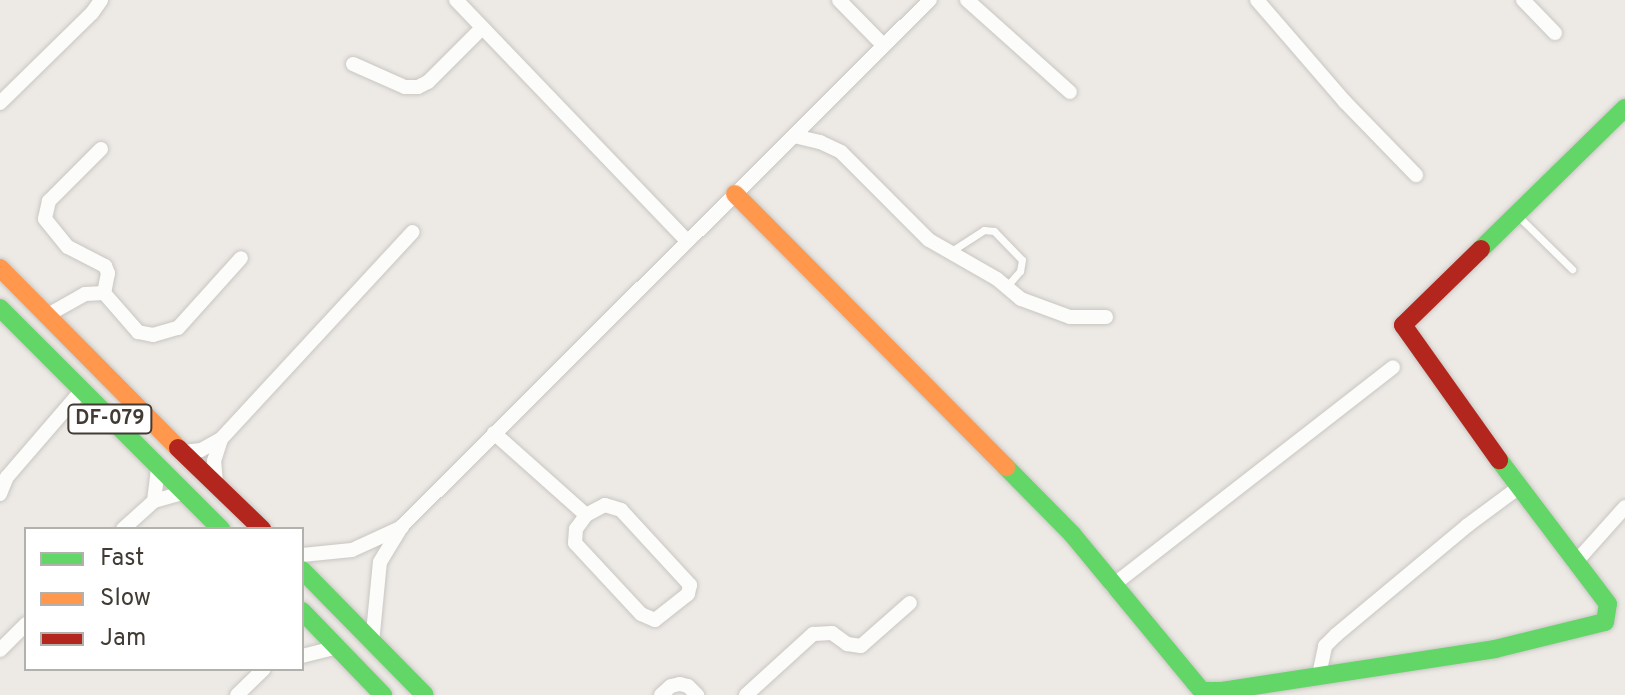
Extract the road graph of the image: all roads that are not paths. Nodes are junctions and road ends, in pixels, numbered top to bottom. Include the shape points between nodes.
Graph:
1 (101, 0) edge
2 (456, 0) edge
3 (839, 0) edge
4 (930, 0) edge
5 (1257, 0) edge
6 (1523, 0) edge
7 (971, 1) edge
8 (482, 28) junction
9 (1555, 33) dead end
10 (883, 45) junction
11 (353, 64) dead end
12 (1070, 92) dead end
13 (0, 103) edge
14 (1625, 108) edge
15 (794, 136) junction
16 (101, 149) dead end
17 (1416, 175) dead end
18 (735, 194) junction
19 (1517, 214) junction
20 (413, 232) dead end
21 (686, 240) junction
22 (948, 253) junction
23 (241, 258) dead end
24 (1572, 269) dead end
25 (2, 273) edge
26 (1006, 288) junction
27 (104, 293) junction
28 (0, 308) edge
29 (46, 316) junction
30 (1106, 317) dead end
31 (1393, 367) dead end
32 (82, 390) junction
33 (494, 433) junction
34 (221, 439) junction
35 (184, 452) junction
36 (158, 467) junction
37 (216, 483) junction
38 (1518, 488) junction
39 (185, 492) junction
40 (0, 494) edge
41 (154, 501) junction
42 (1625, 507) edge
43 (586, 515) junction
44 (402, 526) junction
45 (125, 527) edge
46 (219, 527) edge
47 (260, 527) edge
48 (304, 555) edge
49 (1575, 563) junction
50 (304, 572) edge
51 (1112, 586) junction
52 (910, 603) dead end
53 (304, 613) edge
54 (24, 626) edge
55 (372, 643) junction
56 (337, 647) junction
57 (0, 650) edge
58 (304, 655) edge
59 (262, 671) edge
60 (1319, 675) junction
61 (237, 695) edge
62 (383, 695) edge
63 (425, 695) edge
64 (661, 695) edge
65 (697, 695) edge
66 (746, 695) edge

1 - 13 street
2 - 8 street
3 - 10 street
4 - 10 street
5 - 17 street via 1334,91
6 - 9 street
7 - 12 street
8 - 11 street via 418,87 405,87
8 - 21 street
10 - 15 street
14 - 19 street
15 - 18 street
15 - 22 street via 841,152
16 - 27 street via 49,201 45,219 68,247 105,266
18 - 21 street
18 - 51 street via 1064,526
19 - 24 lane
19 - 38 street via 1403,325
20 - 34 street
21 - 33 street
22 - 26 street
22 - 26 lane via 984,230 994,231 1022,260
23 - 27 street via 167,334 138,332
25 - 29 street, DF-079
26 - 30 street via 1055,313
27 - 29 street via 85,294
28 - 32 street, DF-079
29 - 35 street, DF-079
31 - 51 street
32 - 36 street, DF-079
32 - 40 street via 7,477
33 - 43 street
33 - 44 street
34 - 35 street
34 - 37 street via 214,461
35 - 37 street, DF-079
36 - 39 street, DF-079
36 - 41 street
37 - 47 street, DF-079
38 - 49 street
38 - 60 street via 1336,635 1325,646
39 - 41 street
39 - 46 street, DF-079
41 - 45 street
42 - 49 street
43 - 43 street via 605,505 621,510 686,576 688,594 655,620 641,614 575,543 576,529
44 - 48 street via 352,550
44 - 55 street via 380,562
49 - 60 street via 1608,604 1602,625 1495,649
50 - 55 street
51 - 60 street via 1202,691
52 - 66 street via 861,646 832,633 813,634
53 - 56 street
54 - 57 street
55 - 63 street
56 - 58 street
56 - 62 street
59 - 61 street
64 - 65 street via 680,684

